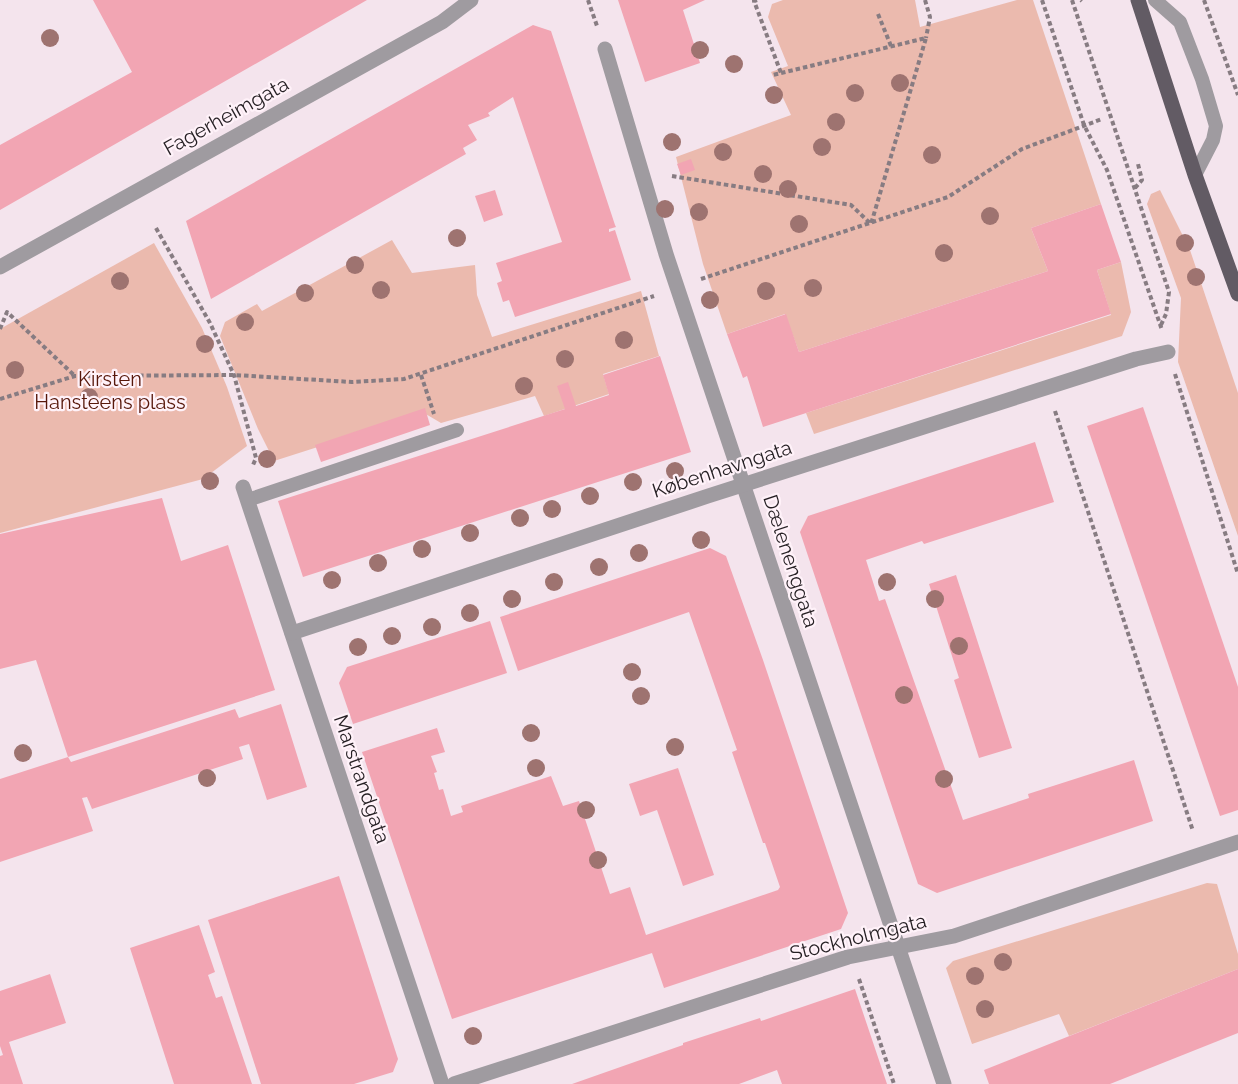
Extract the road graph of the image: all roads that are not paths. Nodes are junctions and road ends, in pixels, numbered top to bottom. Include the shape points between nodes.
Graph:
1 (471, 0) edge
2 (1138, 0) edge
3 (1155, 0) edge
4 (604, 49) dead end
5 (1195, 175) junction
6 (0, 267) edge
7 (1238, 294) edge
8 (1168, 352) road end
9 (457, 430) dead end
10 (743, 485) junction
11 (245, 494) joint
12 (292, 633) junction
13 (1238, 842) edge
14 (899, 948) junction
15 (442, 1084) edge
16 (454, 1084) edge
17 (944, 1084) edge

1 - 6 street, Fagerheimgata via 442,22
2 - 5 main road
3 - 5 lane via 1180,22 1216,126
4 - 10 street, Dælenenggata via 666,254
5 - 7 main road
8 - 10 street, Københavngata
9 - 11 lane
10 - 12 street, Københavngata
10 - 14 street, Dælenenggata
11 - 12 street, Marstrandgata
12 - 15 street, Marstrandgata
13 - 14 street, Stockholmgata via 954,936
14 - 16 street, Stockholmgata via 851,957
14 - 17 street, Dælenenggata

